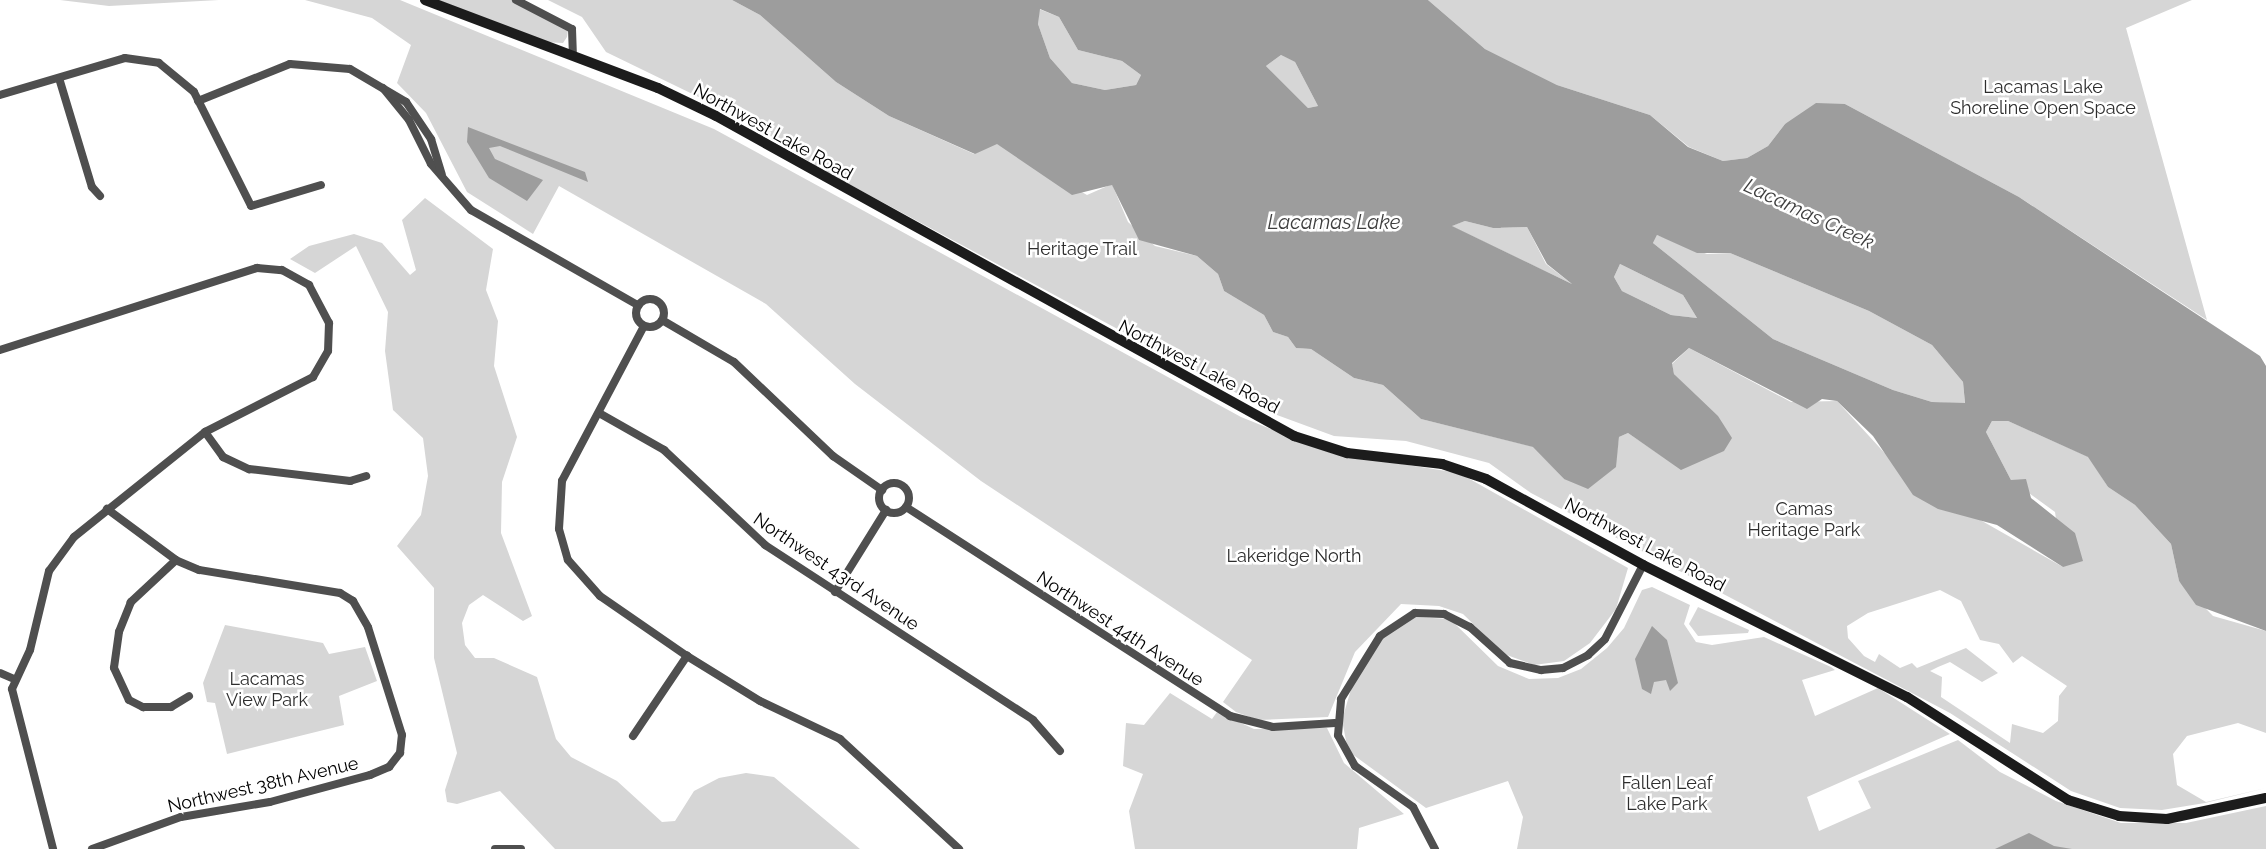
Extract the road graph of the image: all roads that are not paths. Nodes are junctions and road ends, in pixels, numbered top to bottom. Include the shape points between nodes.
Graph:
1 (425, 0) edge
2 (516, 0) edge
3 (573, 56) junction
4 (59, 78) junction
5 (0, 93) edge
6 (198, 101) junction
7 (321, 184) dead end
8 (100, 196) dead end
9 (639, 306) junction
10 (662, 320) junction
11 (644, 326) junction
12 (0, 350) edge
13 (599, 413) junction
14 (205, 432) junction
15 (366, 476) dead end
16 (882, 489) junction
17 (906, 507) junction
18 (108, 509) junction
19 (886, 510) junction
20 (176, 560) junction
21 (1642, 565) junction
22 (835, 592) junction
23 (687, 656) junction
24 (0, 673) edge
25 (14, 679) junction
26 (189, 696) dead end
27 (1335, 723) junction
28 (633, 736) dead end
29 (1060, 751) dead end
30 (2266, 798) edge
31 (52, 849) edge
32 (92, 849) edge
33 (495, 849) edge
34 (521, 849) edge
35 (959, 849) edge
36 (1435, 849) edge

1 - 3 main road, Northwest Lake Road
2 - 3 street via 572,29
3 - 21 main road, Northwest Lake Road via 716,116 1294,436 1347,453 1463,469
4 - 5 street
4 - 6 street via 138,58 174,72
4 - 8 street via 92,187
6 - 7 street via 251,207
6 - 9 street via 290,64 350,69 395,91 419,118 439,157 442,175 477,214
9 - 10 street via 658,302
9 - 11 street via 637,315
10 - 11 street
10 - 16 street via 734,362 833,456
11 - 13 street
12 - 14 street via 257,268 295,275 321,299 330,334 314,377
13 - 22 street, Northwest 43rd Avenue via 664,450 752,536
13 - 23 street via 562,481 559,529 568,560 600,596
14 - 15 street via 223,457 249,469 350,481
14 - 18 street
16 - 17 street via 892,483 903,486
16 - 19 street via 879,499
17 - 19 street via 896,513
17 - 27 street, Northwest 44th Avenue via 1230,716 1266,726
18 - 20 street
18 - 25 street via 66,545 49,571 30,650
19 - 22 street
20 - 26 street via 131,602 119,632 114,668 129,700 143,707 171,707
20 - 32 street, Northwest 38th Avenue via 230,577 340,593 353,601 368,627 402,735 400,753 389,767 370,776 270,802 182,817
21 - 27 street via 1605,639 1588,656 1563,668 1541,670 1510,663 1470,627 1446,615 1422,612 1399,620 1386,629 1352,678
21 - 30 main road, Northwest Lake Road via 1907,697 2068,800 2119,816 2168,819
22 - 29 street, Northwest 43rd Avenue via 1033,720
23 - 28 street
23 - 35 street via 760,701 840,739
24 - 25 street
25 - 31 street via 15,702
27 - 36 street via 1347,757 1413,807
33 - 34 street

